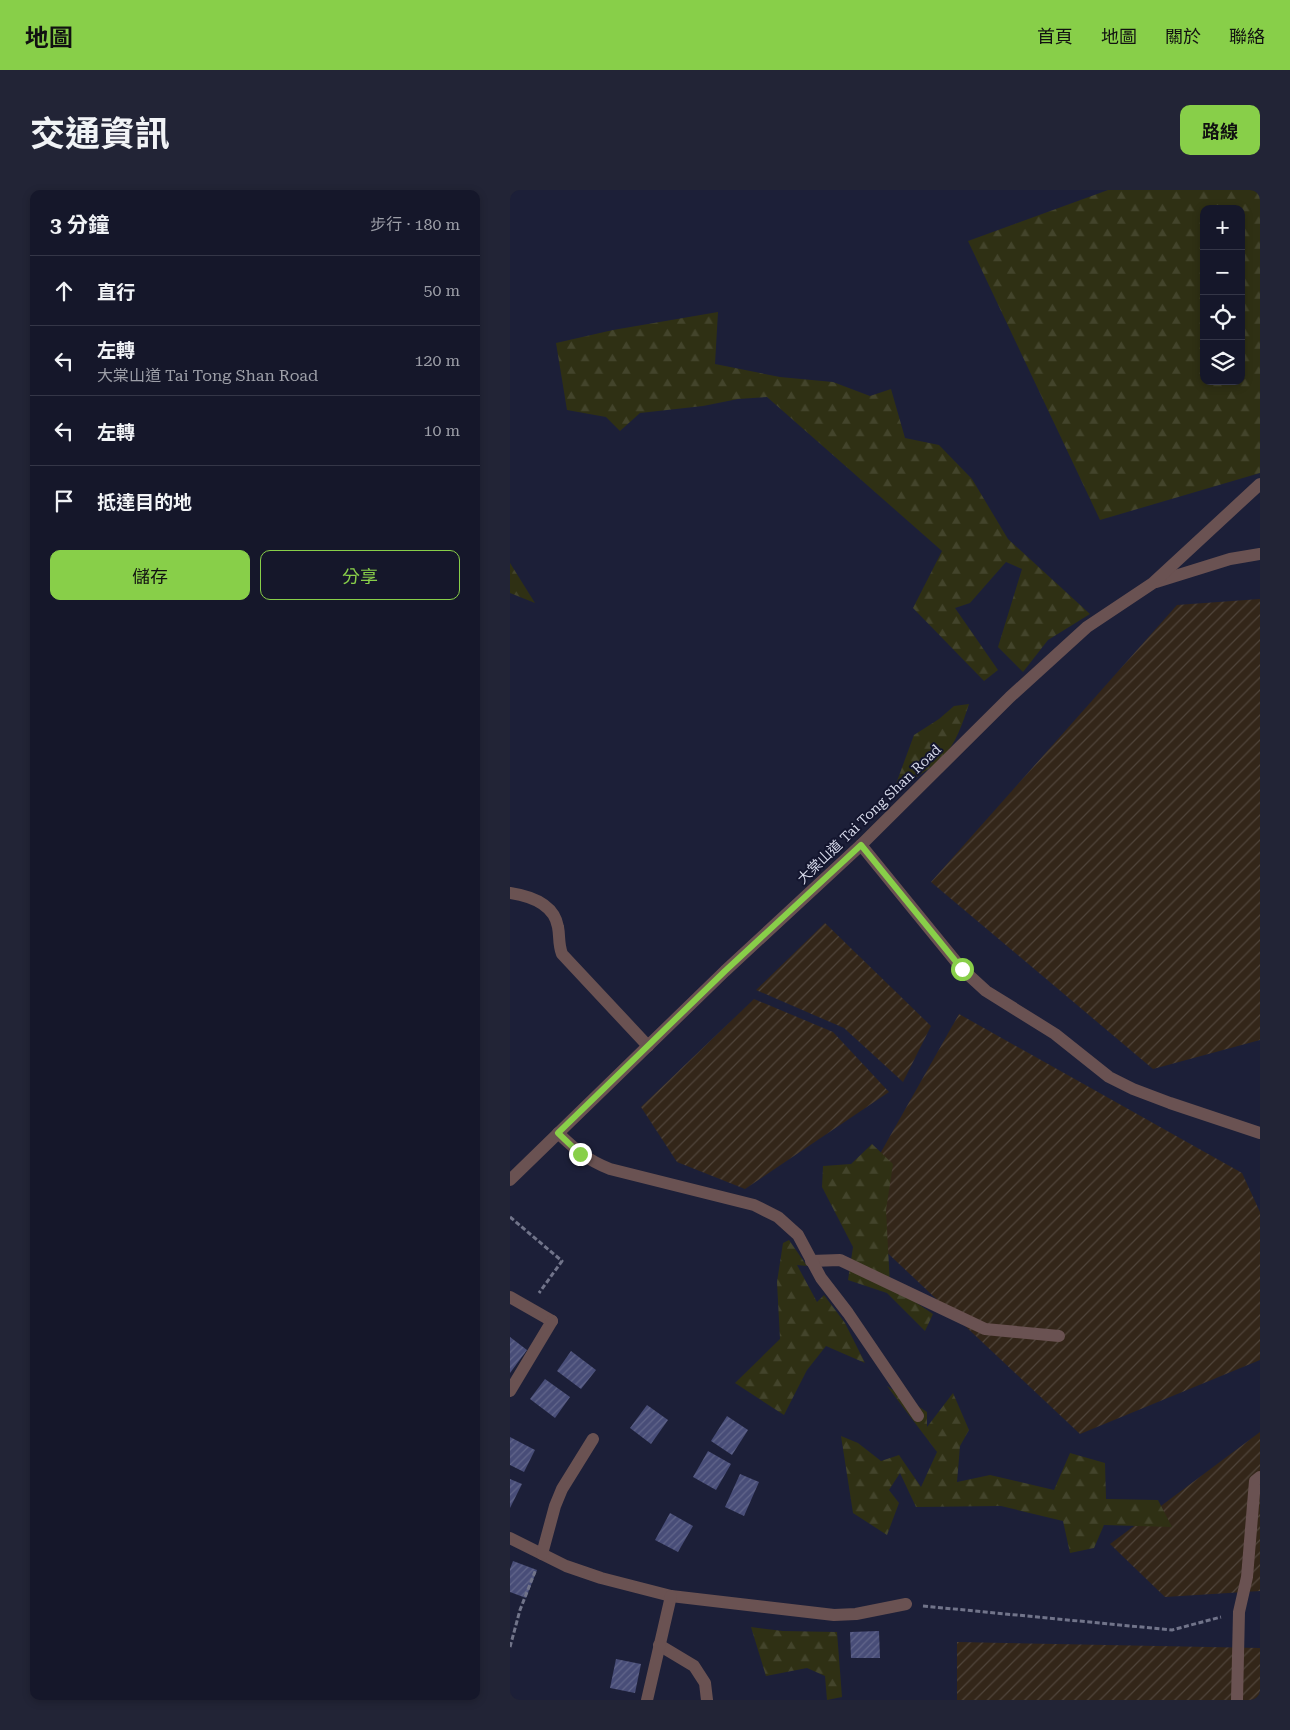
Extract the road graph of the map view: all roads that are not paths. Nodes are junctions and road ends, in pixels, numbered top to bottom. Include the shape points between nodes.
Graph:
1 (1260, 484) edge
2 (1260, 554) edge
3 (1153, 583) junction
4 (861, 845) junction
5 (510, 893) edge
6 (648, 1046) junction
7 (558, 1133) junction
8 (1260, 1133) edge
9 (510, 1180) edge
10 (811, 1262) junction
11 (510, 1297) edge
12 (1059, 1336) dead end
13 (510, 1391) edge
14 (918, 1416) dead end
15 (593, 1439) dead end
16 (1260, 1476) edge
17 (510, 1538) edge
18 (542, 1554) junction
19 (671, 1596) junction
20 (906, 1604) road end
21 (659, 1645) junction
22 (646, 1700) edge
23 (707, 1700) edge
24 (1236, 1700) edge

1 - 3 street, 大棠山道 Tai Tong Shan Road
2 - 3 street via 1230,559
3 - 4 street, 大棠山道 Tai Tong Shan Road via 1087,627 1010,697
4 - 6 street, 大棠山道 Tai Tong Shan Road
4 - 8 street via 962,969 986,991 1055,1034 1109,1077 1170,1103
5 - 6 street via 541,902 552,911 562,954
6 - 7 street, 大棠山道 Tai Tong Shan Road
7 - 9 street, 大棠山道 Tai Tong Shan Road
7 - 10 street via 594,1163 754,1205 778,1217 798,1235
10 - 12 street via 840,1260 985,1329
10 - 14 street
11 - 13 street via 552,1321
15 - 18 street via 562,1489
16 - 24 street via 1256,1481 1247,1578 1239,1612
17 - 18 street
18 - 19 street via 601,1578
19 - 20 street via 834,1615
19 - 21 street
21 - 22 street
21 - 23 street via 694,1666 705,1683

